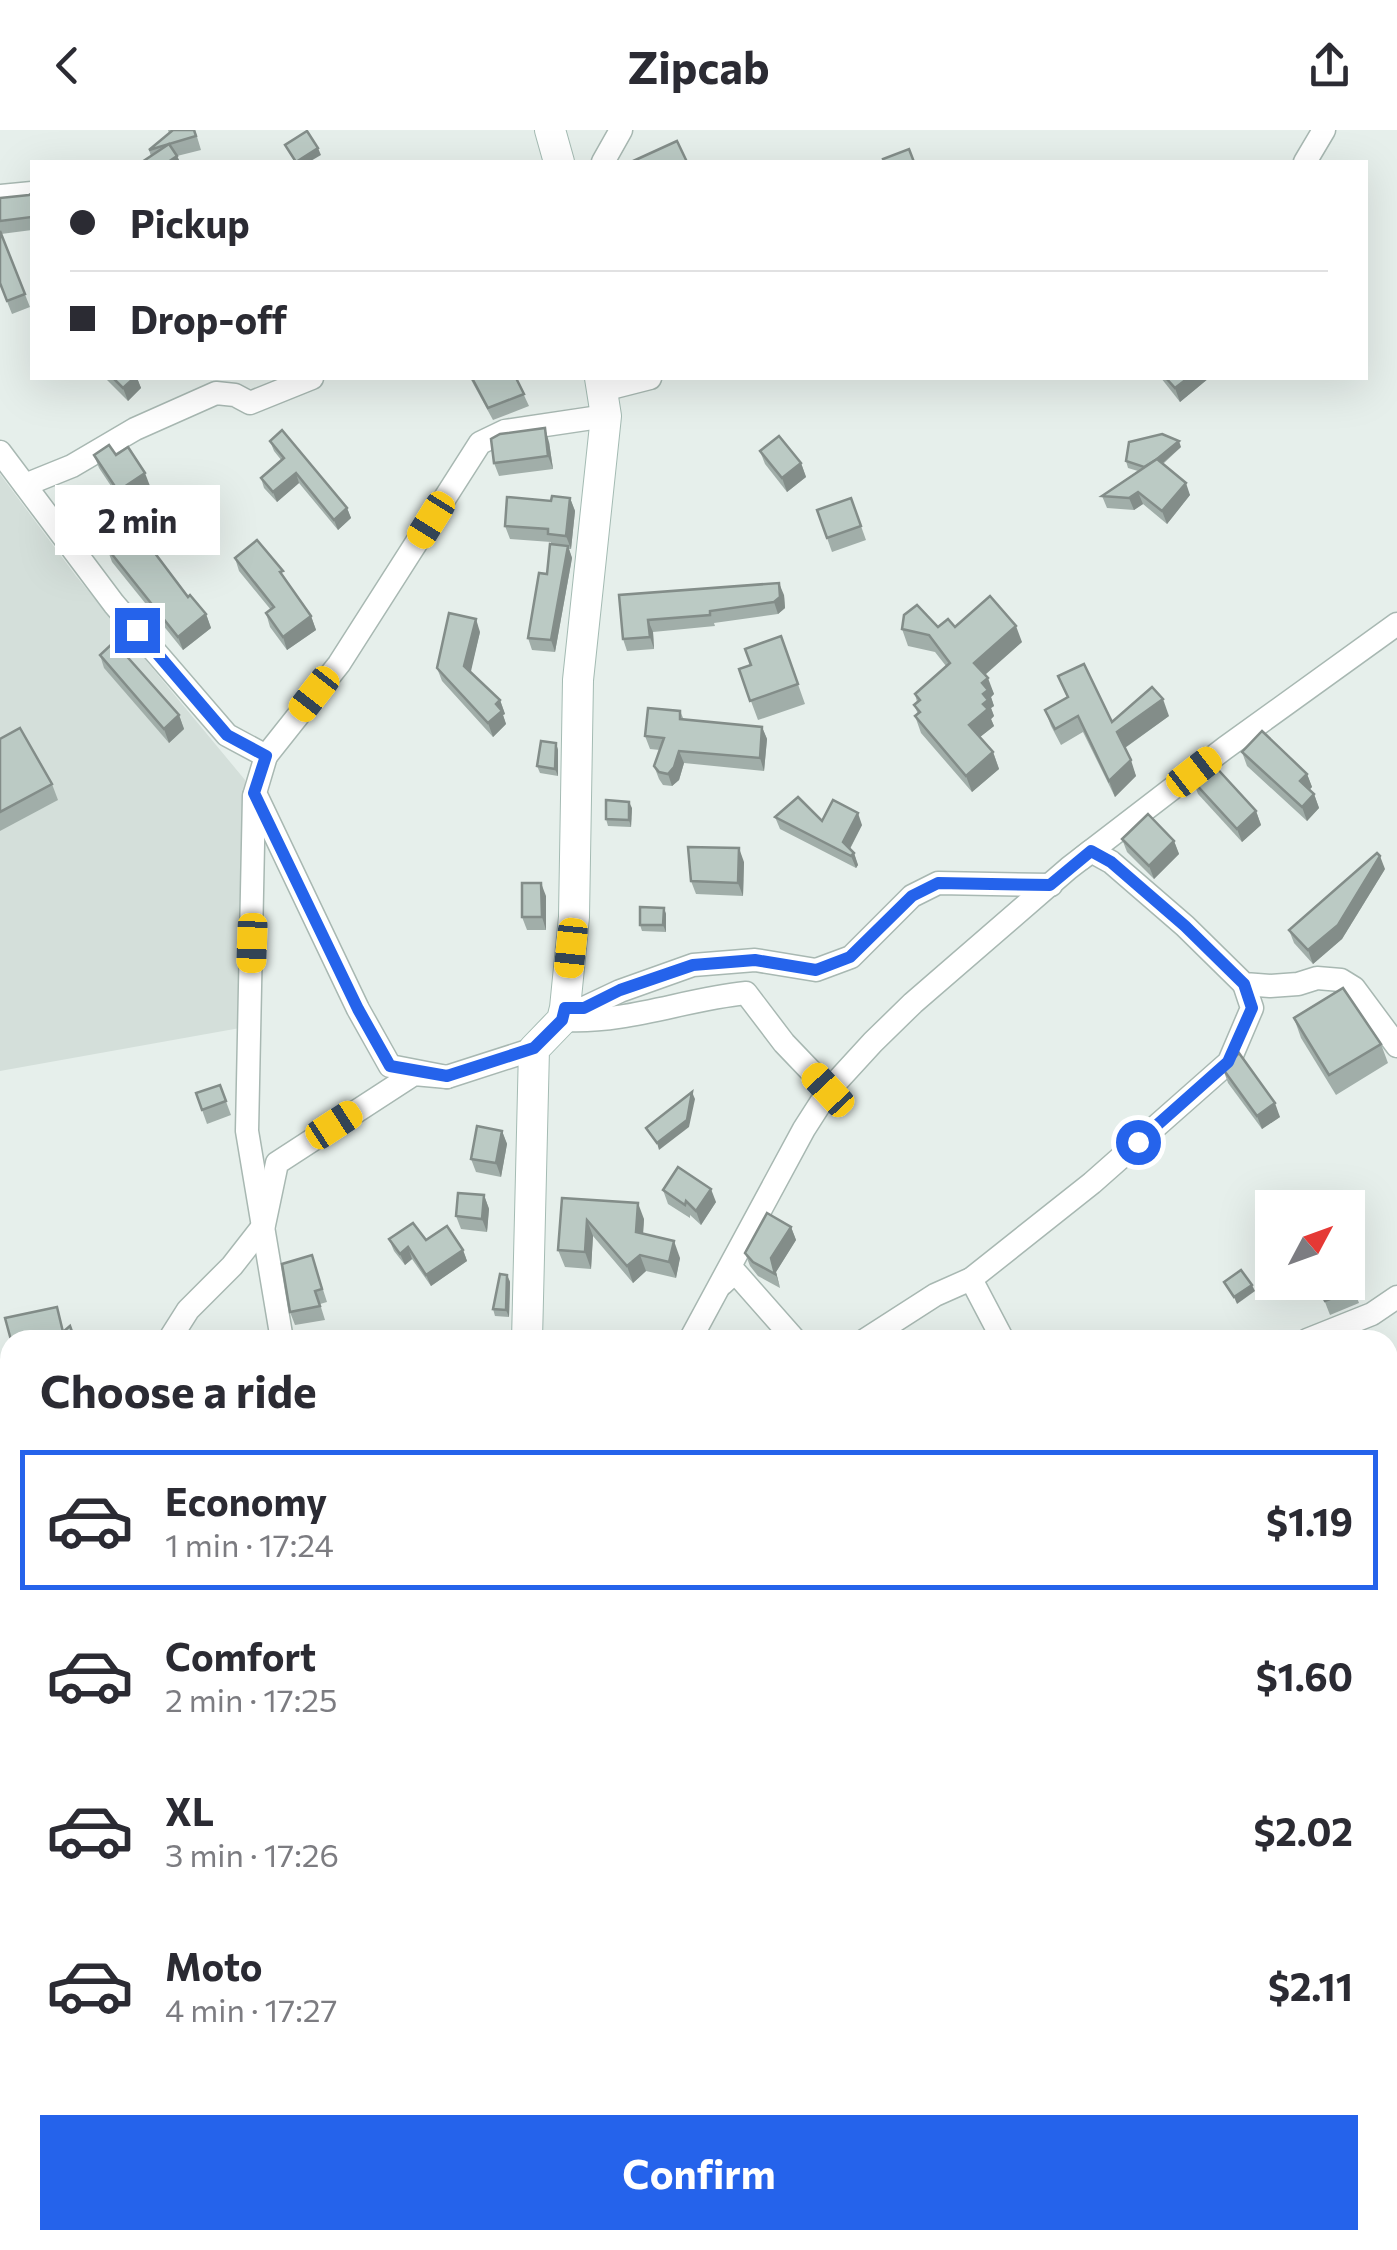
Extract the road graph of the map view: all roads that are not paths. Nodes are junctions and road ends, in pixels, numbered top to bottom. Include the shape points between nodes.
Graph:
1 (550, 130) edge
2 (621, 130) edge
3 (1324, 130) edge
4 (558, 160) edge
5 (603, 160) edge
6 (1306, 160) edge
7 (30, 193) edge
8 (0, 196) edge
9 (307, 380) edge
10 (644, 380) edge
11 (212, 385) edge
12 (603, 395) edge
13 (0, 452) edge
14 (26, 485) junction
15 (1397, 624) edge
16 (266, 756) junction
17 (254, 793) junction
18 (1070, 868) junction
19 (1050, 885) junction
20 (1244, 984) junction
21 (564, 1014) junction
22 (1397, 1046) edge
23 (534, 1048) junction
24 (447, 1076) junction
25 (828, 1090) junction
26 (264, 1226) junction
27 (971, 1279) junction
28 (720, 1286) junction
29 (1397, 1296) edge
30 (1372, 1314) junction
31 (175, 1330) edge
32 (280, 1330) edge
33 (528, 1330) edge
34 (696, 1330) edge
35 (786, 1330) edge
36 (881, 1330) edge
37 (998, 1330) edge
38 (1332, 1330) edge
39 (1369, 1330) edge

1 - 4 street
2 - 5 street
3 - 6 street
7 - 8 street
9 - 11 street via 250,403
10 - 12 street
11 - 14 street via 72,466
12 - 16 street via 480,443 339,664
12 - 21 street via 578,680 574,917
13 - 14 street
14 - 16 street via 114,604 227,735
15 - 18 street
16 - 17 street
17 - 24 street via 390,1066
17 - 26 street via 248,1131
18 - 19 street
18 - 20 street via 1091,851 1111,862
19 - 21 street via 938,883 912,896 850,957 816,970 755,960 693,965
19 - 25 street via 912,1004
20 - 22 street via 1341,980
20 - 27 street via 1252,1008 1228,1062
21 - 23 street
21 - 25 street via 594,1022 746,994
23 - 24 street
23 - 33 street
24 - 26 street via 414,1074 277,1163
25 - 28 street
26 - 31 street
26 - 32 street
27 - 36 street
27 - 37 street
28 - 34 street
28 - 35 street via 735,1272
29 - 30 street
30 - 38 street
30 - 39 street

